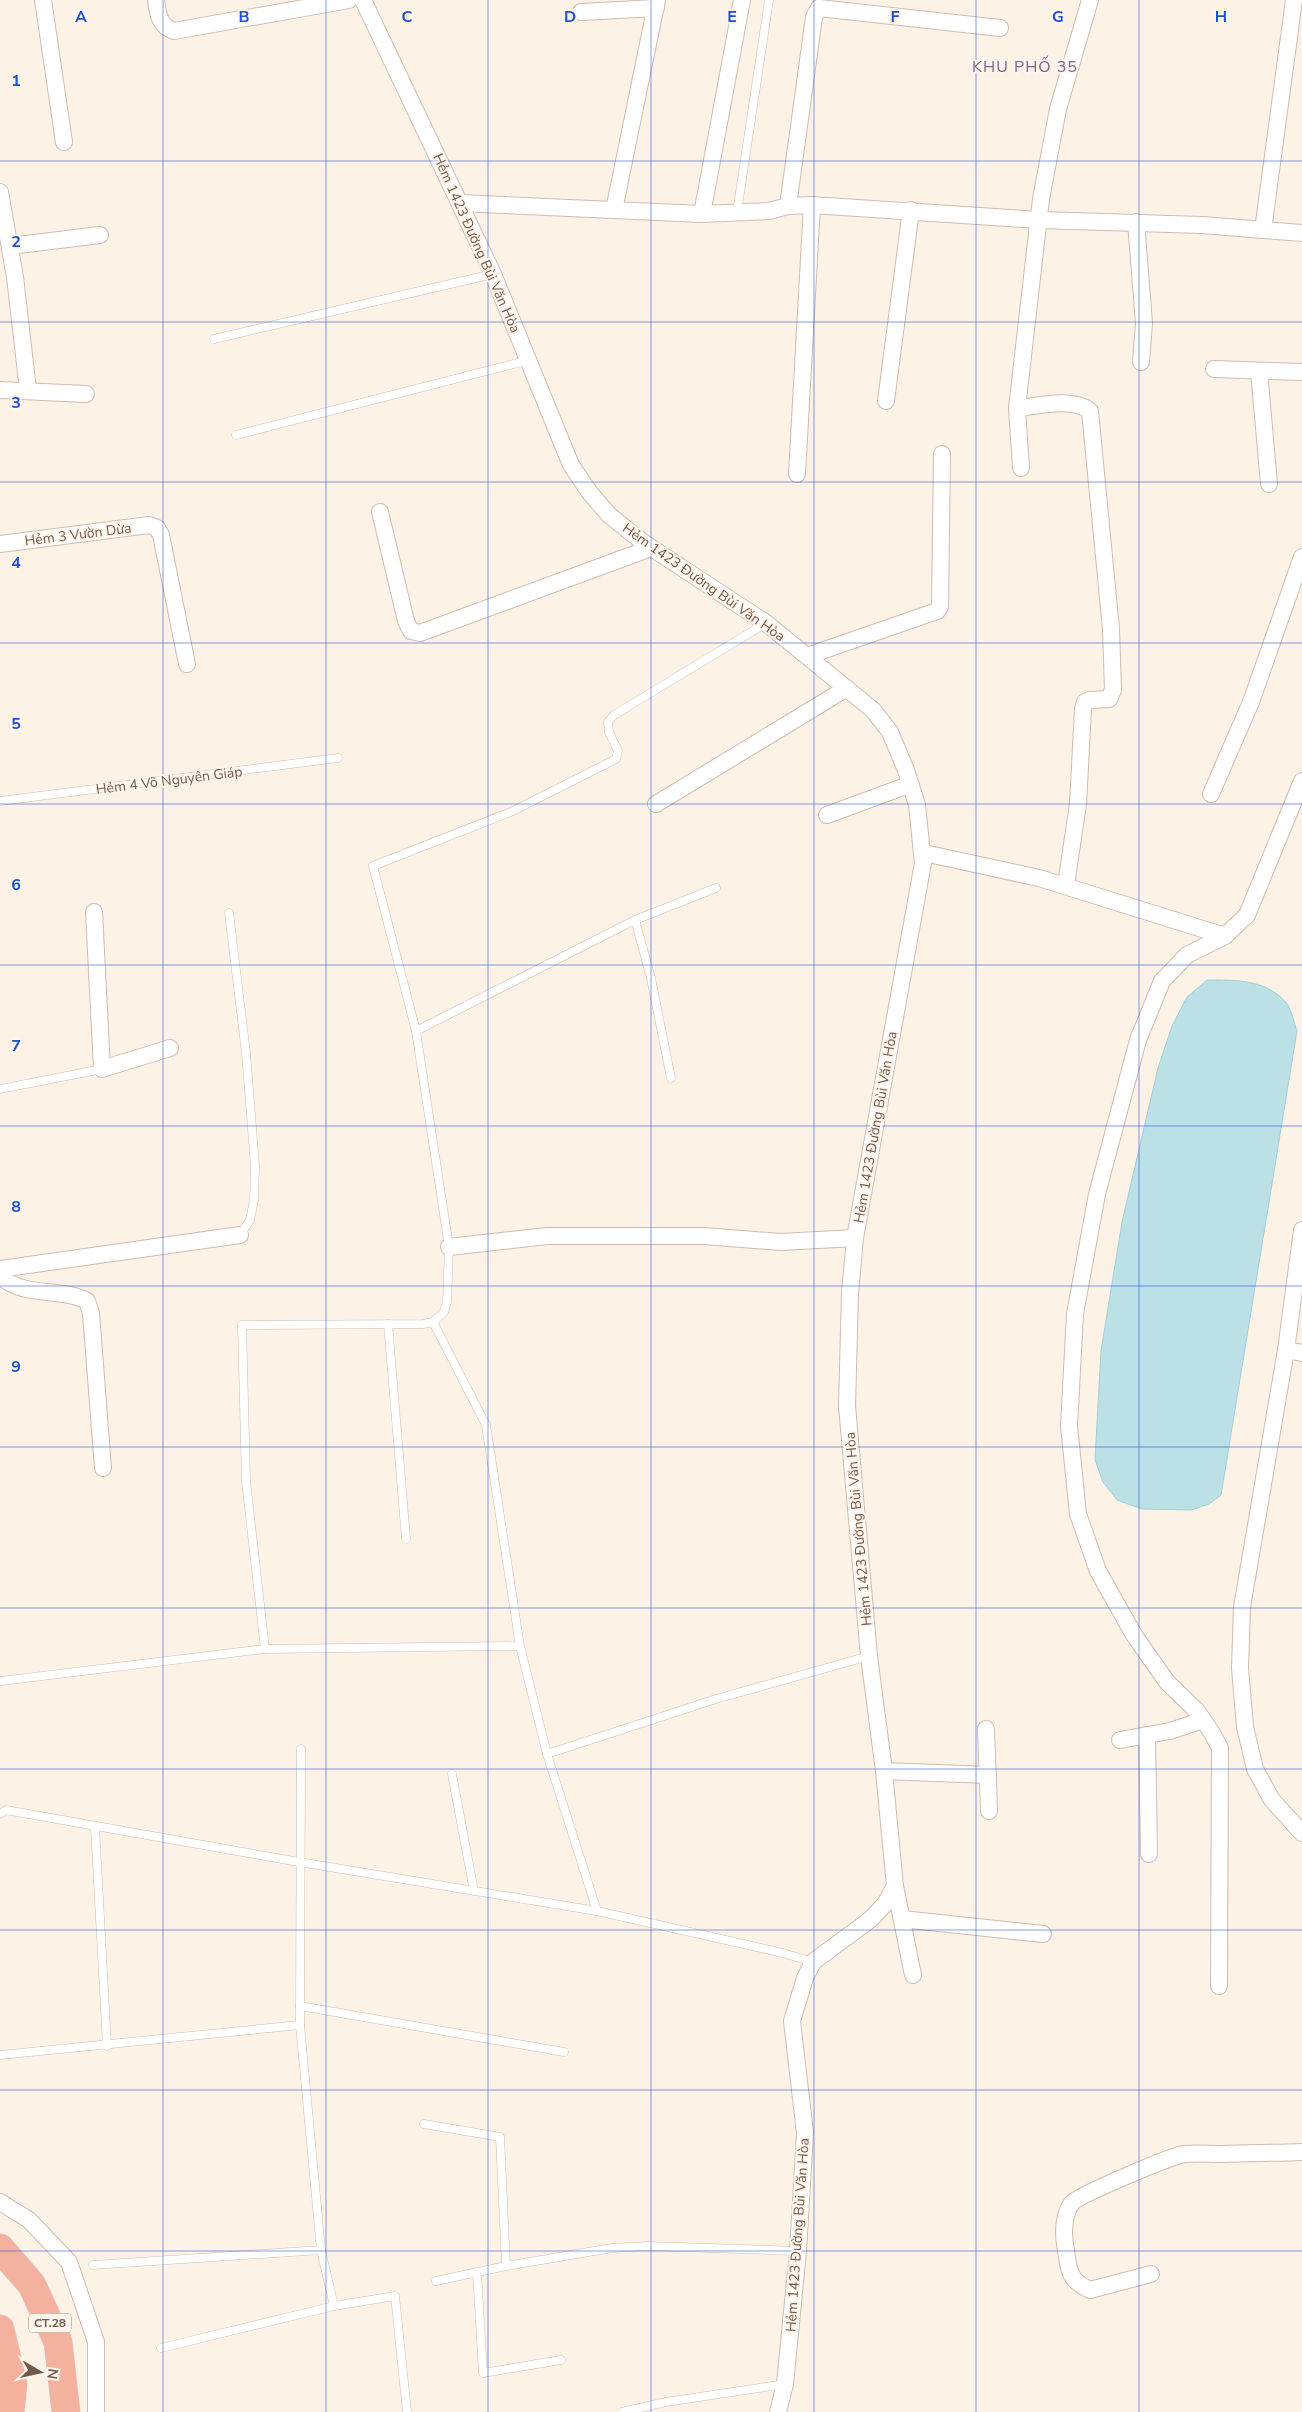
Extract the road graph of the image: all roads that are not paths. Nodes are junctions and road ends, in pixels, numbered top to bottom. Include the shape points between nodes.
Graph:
1 (43, 0) edge
2 (156, 0) edge
3 (349, 0) edge
4 (364, 0) edge
5 (742, 0) edge
6 (769, 0) edge
7 (1090, 0) edge
8 (1294, 0) edge
9 (656, 4) edge
10 (581, 12) dead end
11 (1000, 28) dead end
12 (64, 142) dead end
13 (0, 192) edge
14 (460, 203) junction
15 (812, 205) junction
16 (788, 206) junction
17 (614, 210) junction
18 (911, 210) junction
19 (737, 212) junction
20 (702, 214) junction
21 (1039, 220) junction
22 (1136, 222) junction
23 (1263, 230) junction
24 (1302, 233) edge
25 (100, 235) dead end
26 (10, 246) junction
27 (493, 274) junction
28 (7, 277) edge
29 (214, 339) dead end
30 (529, 360) junction
31 (1141, 362) dead end
32 (1214, 369) dead end
33 (1259, 370) junction
34 (1302, 372) edge
35 (0, 390) edge
36 (28, 390) junction
37 (86, 394) dead end
38 (886, 401) dead end
39 (1017, 408) junction
40 (236, 436) dead end
41 (942, 454) dead end
42 (1021, 468) dead end
43 (797, 474) dead end
44 (1269, 484) dead end
45 (380, 512) dead end
46 (0, 544) edge
47 (651, 548) junction
48 (1302, 557) edge
49 (766, 623) junction
50 (807, 656) junction
51 (187, 664) dead end
52 (847, 688) junction
53 (338, 758) dead end
54 (1302, 781) edge
55 (911, 784) junction
56 (1211, 794) dead end
57 (0, 801) edge
58 (656, 804) dead end
59 (827, 815) dead end
60 (924, 853) junction
61 (1066, 885) junction
62 (716, 888) dead end
63 (94, 912) dead end
64 (229, 913) dead end
65 (635, 920) junction
66 (1225, 936) junction
67 (416, 1031) junction
68 (170, 1048) dead end
69 (102, 1069) junction
70 (671, 1078) dead end
71 (0, 1089) edge
72 (1302, 1230) edge
73 (240, 1235) joint
74 (854, 1238) junction
75 (450, 1247) junction
76 (0, 1269) edge
77 (0, 1276) edge
78 (433, 1322) junction
79 (388, 1324) junction
80 (1294, 1351) edge
81 (103, 1468) dead end
82 (406, 1539) dead end
83 (520, 1646) junction
84 (265, 1649) junction
85 (869, 1656) junction
86 (1, 1680) edge
87 (1203, 1720) junction
88 (986, 1729) dead end
89 (1147, 1735) junction
90 (1120, 1740) dead end
91 (301, 1749) dead end
92 (548, 1754) junction
93 (884, 1771) junction
94 (452, 1774) dead end
95 (988, 1775) junction
96 (989, 1812) dead end
97 (0, 1814) edge
98 (95, 1827) junction
99 (1302, 1832) edge
100 (1149, 1854) dead end
101 (299, 1862) junction
102 (895, 1886) junction
103 (474, 1891) junction
104 (597, 1911) junction
105 (902, 1920) junction
106 (1043, 1934) dead end
107 (813, 1962) junction
108 (913, 1974) dead end
109 (1219, 1986) dead end
110 (300, 2006) junction
111 (300, 2025) junction
112 (107, 2046) junction
113 (564, 2052) dead end
114 (0, 2056) edge
115 (424, 2124) dead end
116 (1302, 2152) edge
117 (0, 2202) edge
118 (0, 2248) edge
119 (321, 2250) junction
120 (798, 2251) junction
121 (93, 2265) dead end
122 (506, 2266) junction
123 (477, 2272) junction
124 (1151, 2274) dead end
125 (436, 2281) dead end
126 (334, 2306) junction
127 (0, 2329) edge
128 (161, 2348) dead end
129 (561, 2360) dead end
130 (785, 2384) junction
131 (10, 2412) edge
132 (66, 2412) edge
133 (96, 2412) edge
134 (407, 2412) edge
135 (622, 2412) edge
136 (778, 2412) edge

1 - 12 street
2 - 3 street via 159,18 166,28 174,31
4 - 14 street, Hẻm 1423 Đường Bùi Văn Hòa
5 - 20 street
6 - 19 lane
7 - 21 street via 1058,108
8 - 23 street
9 - 10 street
9 - 17 street
11 - 16 street via 819,8 814,18
13 - 26 street
14 - 17 street
14 - 27 street, Hẻm 1423 Đường Bùi Văn Hòa
15 - 16 street
15 - 18 street
15 - 43 street
16 - 19 street via 769,211
17 - 20 street
18 - 21 street
18 - 38 street
19 - 20 street
21 - 22 street
21 - 39 street
22 - 23 street
22 - 31 street via 1144,323
23 - 24 street
25 - 26 street
26 - 28 street
27 - 29 lane
27 - 30 street, Hẻm 1423 Đường Bùi Văn Hòa
28 - 36 street
30 - 40 lane
30 - 47 street, Hẻm 1423 Đường Bùi Văn Hòa via 571,465 609,515
32 - 33 street
33 - 34 street
33 - 44 street
35 - 36 street
36 - 37 street
39 - 42 street
39 - 61 street via 1072,404 1083,405 1090,411 1113,690 1109,698 1085,702 1083,709 1078,804
41 - 50 street via 940,606 937,611
45 - 47 street via 406,621 411,630 420,633
46 - 51 street, Hẻm 3 Vườn Dừa via 149,525 157,528
47 - 49 street, Hẻm 1423 Đường Bùi Văn Hòa
48 - 56 street via 1251,702
49 - 50 street, Hẻm 1423 Đường Bùi Văn Hòa
49 - 67 lane via 614,715 608,722 618,751 616,759 512,812 373,866
50 - 52 street, Hẻm 1423 Đường Bùi Văn Hòa
52 - 55 street, Hẻm 1423 Đường Bùi Văn Hòa via 873,710 890,732
52 - 58 street
53 - 57 lane, Hẻm 4 Võ Nguyên Giáp
54 - 66 street via 1247,915
55 - 59 street
55 - 60 street, Hẻm 1423 Đường Bùi Văn Hòa via 918,806
60 - 61 street
60 - 74 street, Hẻm 1423 Đường Bùi Văn Hòa
61 - 66 street
62 - 65 lane
63 - 69 street
64 - 73 lane via 246,1053 254,1166 254,1200 250,1220
65 - 67 lane
65 - 70 lane via 651,978
66 - 87 street via 1187,955 1162,981 1138,1040 1097,1194 1077,1305 1068,1426 1078,1514 1098,1571 1134,1635 1168,1682
67 - 75 lane
68 - 69 street
69 - 71 lane
72 - 80 street
73 - 76 street
74 - 75 street via 781,1242 704,1236 547,1236
74 - 85 street, Hẻm 1423 Đường Bùi Văn Hòa via 847,1406
75 - 78 lane via 447,1302 444,1312
77 - 81 street via 18,1287 76,1296 87,1301 91,1313
78 - 79 lane
78 - 83 lane via 486,1425
79 - 82 lane
79 - 84 lane via 242,1325 246,1480
80 - 99 street via 1242,1607 1240,1668 1245,1727 1255,1769 1272,1800
83 - 84 lane
83 - 92 lane
84 - 86 lane
85 - 92 lane via 716,1699
85 - 93 street, Hẻm 1423 Đường Bùi Văn Hòa
87 - 89 street
87 - 109 street via 1220,1748
88 - 95 street
89 - 90 street
89 - 100 street
91 - 101 lane
92 - 104 lane
93 - 95 street
93 - 102 street, Hẻm 1423 Đường Bùi Văn Hòa
94 - 103 lane
95 - 96 street
97 - 98 lane via 6,1810
98 - 101 lane
98 - 112 lane
101 - 103 lane
101 - 110 lane
102 - 105 street
102 - 107 street, Hẻm 1423 Đường Bùi Văn Hòa via 871,1919
103 - 104 lane
104 - 107 lane
105 - 106 street
105 - 108 street
107 - 120 street, Hẻm 1423 Đường Bùi Văn Hòa via 804,1978 792,2021 805,2133
110 - 111 lane
110 - 113 lane
111 - 112 lane
111 - 119 lane
112 - 114 lane
115 - 122 lane via 500,2137
116 - 124 street via 1184,2154 1147,2167 1073,2202 1066,2213 1065,2240 1070,2276 1078,2284 1090,2290
117 - 133 street via 29,2220 69,2262 96,2342
118 - 132 highway, CT.28 via 32,2285 58,2342
119 - 121 lane
119 - 126 lane
120 - 122 lane via 621,2247
120 - 130 street, Hẻm 1423 Đường Bùi Văn Hòa
122 - 123 lane
123 - 125 lane
123 - 129 lane via 483,2373
126 - 128 lane
126 - 134 lane via 395,2296
127 - 131 highway via 13,2384
130 - 135 lane
130 - 136 street, Hẻm 1423 Đường Bùi Văn Hòa

